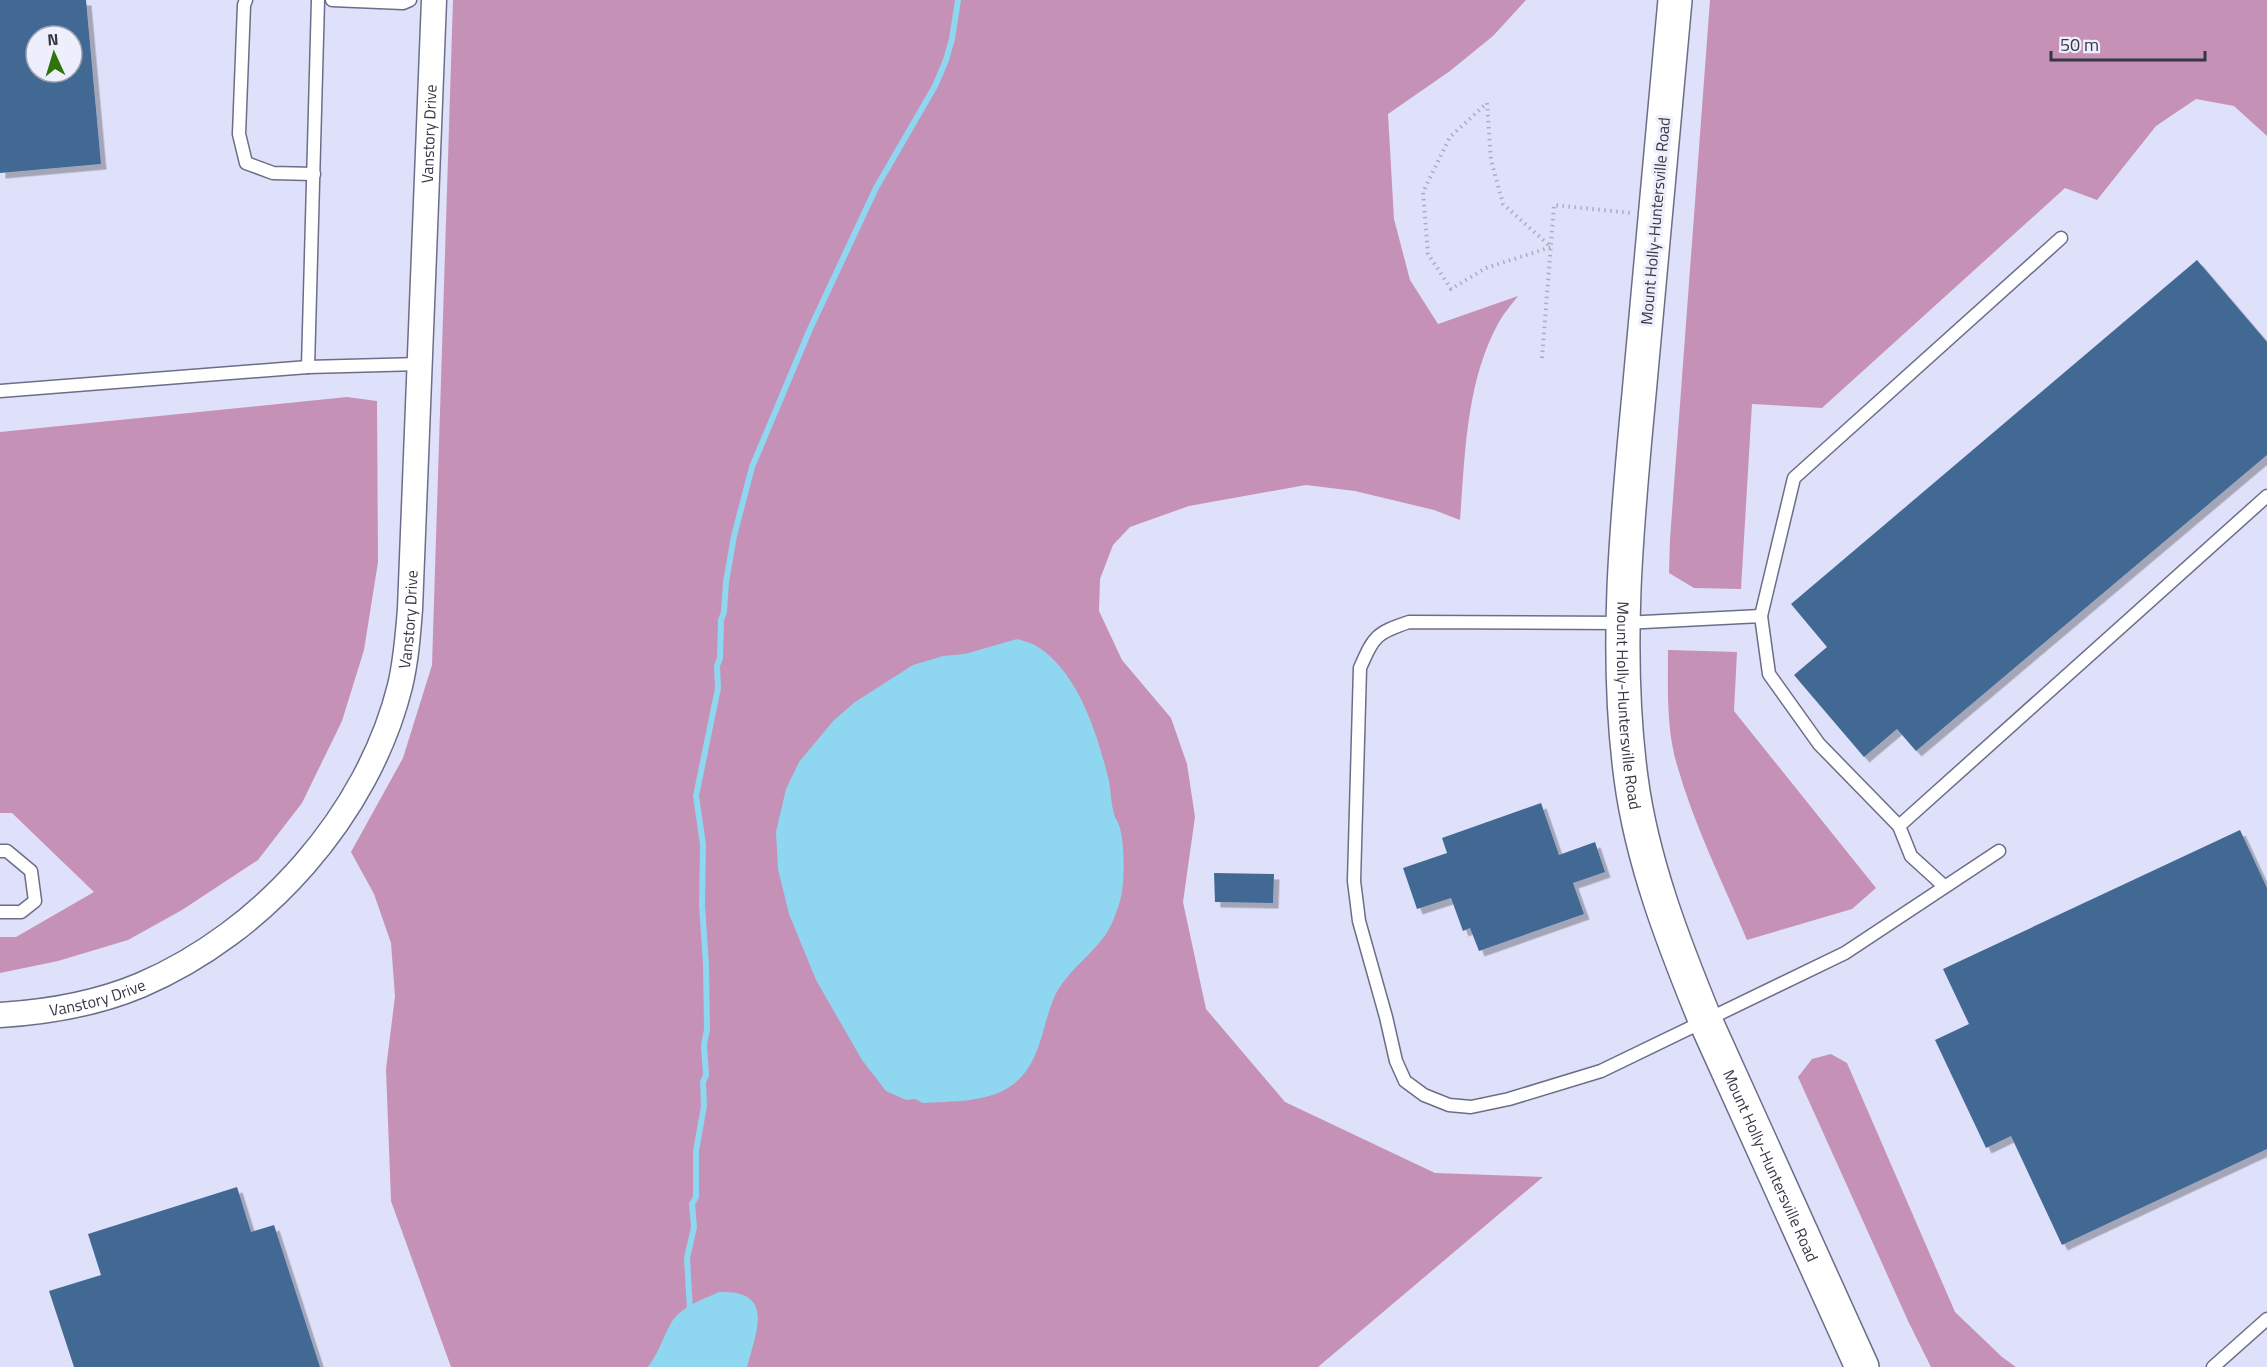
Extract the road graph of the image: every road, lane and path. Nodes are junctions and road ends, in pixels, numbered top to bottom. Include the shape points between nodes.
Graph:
1 (246, 0) edge
2 (318, 0) edge
3 (332, 0) edge
4 (410, 0) edge
5 (434, 0) edge
6 (1676, 0) edge
7 (314, 174) junction
8 (1656, 215) junction
9 (2061, 238) dead end
10 (1551, 248) junction
11 (1542, 358) dead end
12 (420, 364) junction
13 (308, 367) junction
14 (0, 391) edge
15 (2267, 496) edge
16 (1761, 615) junction
17 (1624, 623) junction
18 (1899, 826) junction
19 (0, 851) edge
20 (1999, 851) dead end
21 (1944, 886) junction
22 (0, 912) edge
23 (0, 1015) edge
24 (1706, 1022) junction
25 (2267, 1319) edge
26 (1862, 1367) edge
27 (2213, 1367) edge

1 - 7 lane via 239,134 246,163 273,173
2 - 7 lane
3 - 4 lane
5 - 12 street, Vanstory Drive
6 - 8 main road, Mount Holly-Huntersville Road
7 - 13 lane
8 - 10 path via 1554,205
8 - 17 main road, Mount Holly-Huntersville Road via 1632,476
9 - 16 lane via 1794,478
10 - 10 path via 1486,268 1451,289 1428,254 1424,192 1450,137 1487,103 1491,160 1503,204
10 - 11 path
12 - 13 lane
12 - 23 street, Vanstory Drive via 406,654 395,703 374,758 352,800 323,842 279,892 197,956 109,997 37,1012
13 - 14 lane
15 - 18 lane
16 - 17 lane
16 - 18 lane via 1769,674 1819,744
17 - 24 main road, Mount Holly-Huntersville Road via 1626,737 1640,826 1667,921
17 - 24 lane via 1408,622 1383,631 1369,647 1360,668 1354,881 1359,921 1396,1061 1405,1081 1449,1105 1471,1107 1509,1099 1601,1071
18 - 21 lane via 1911,856
19 - 22 lane via 7,851 31,871 35,902 21,912
20 - 21 lane
21 - 24 lane via 1845,953
24 - 26 main road, Mount Holly-Huntersville Road
25 - 27 lane

